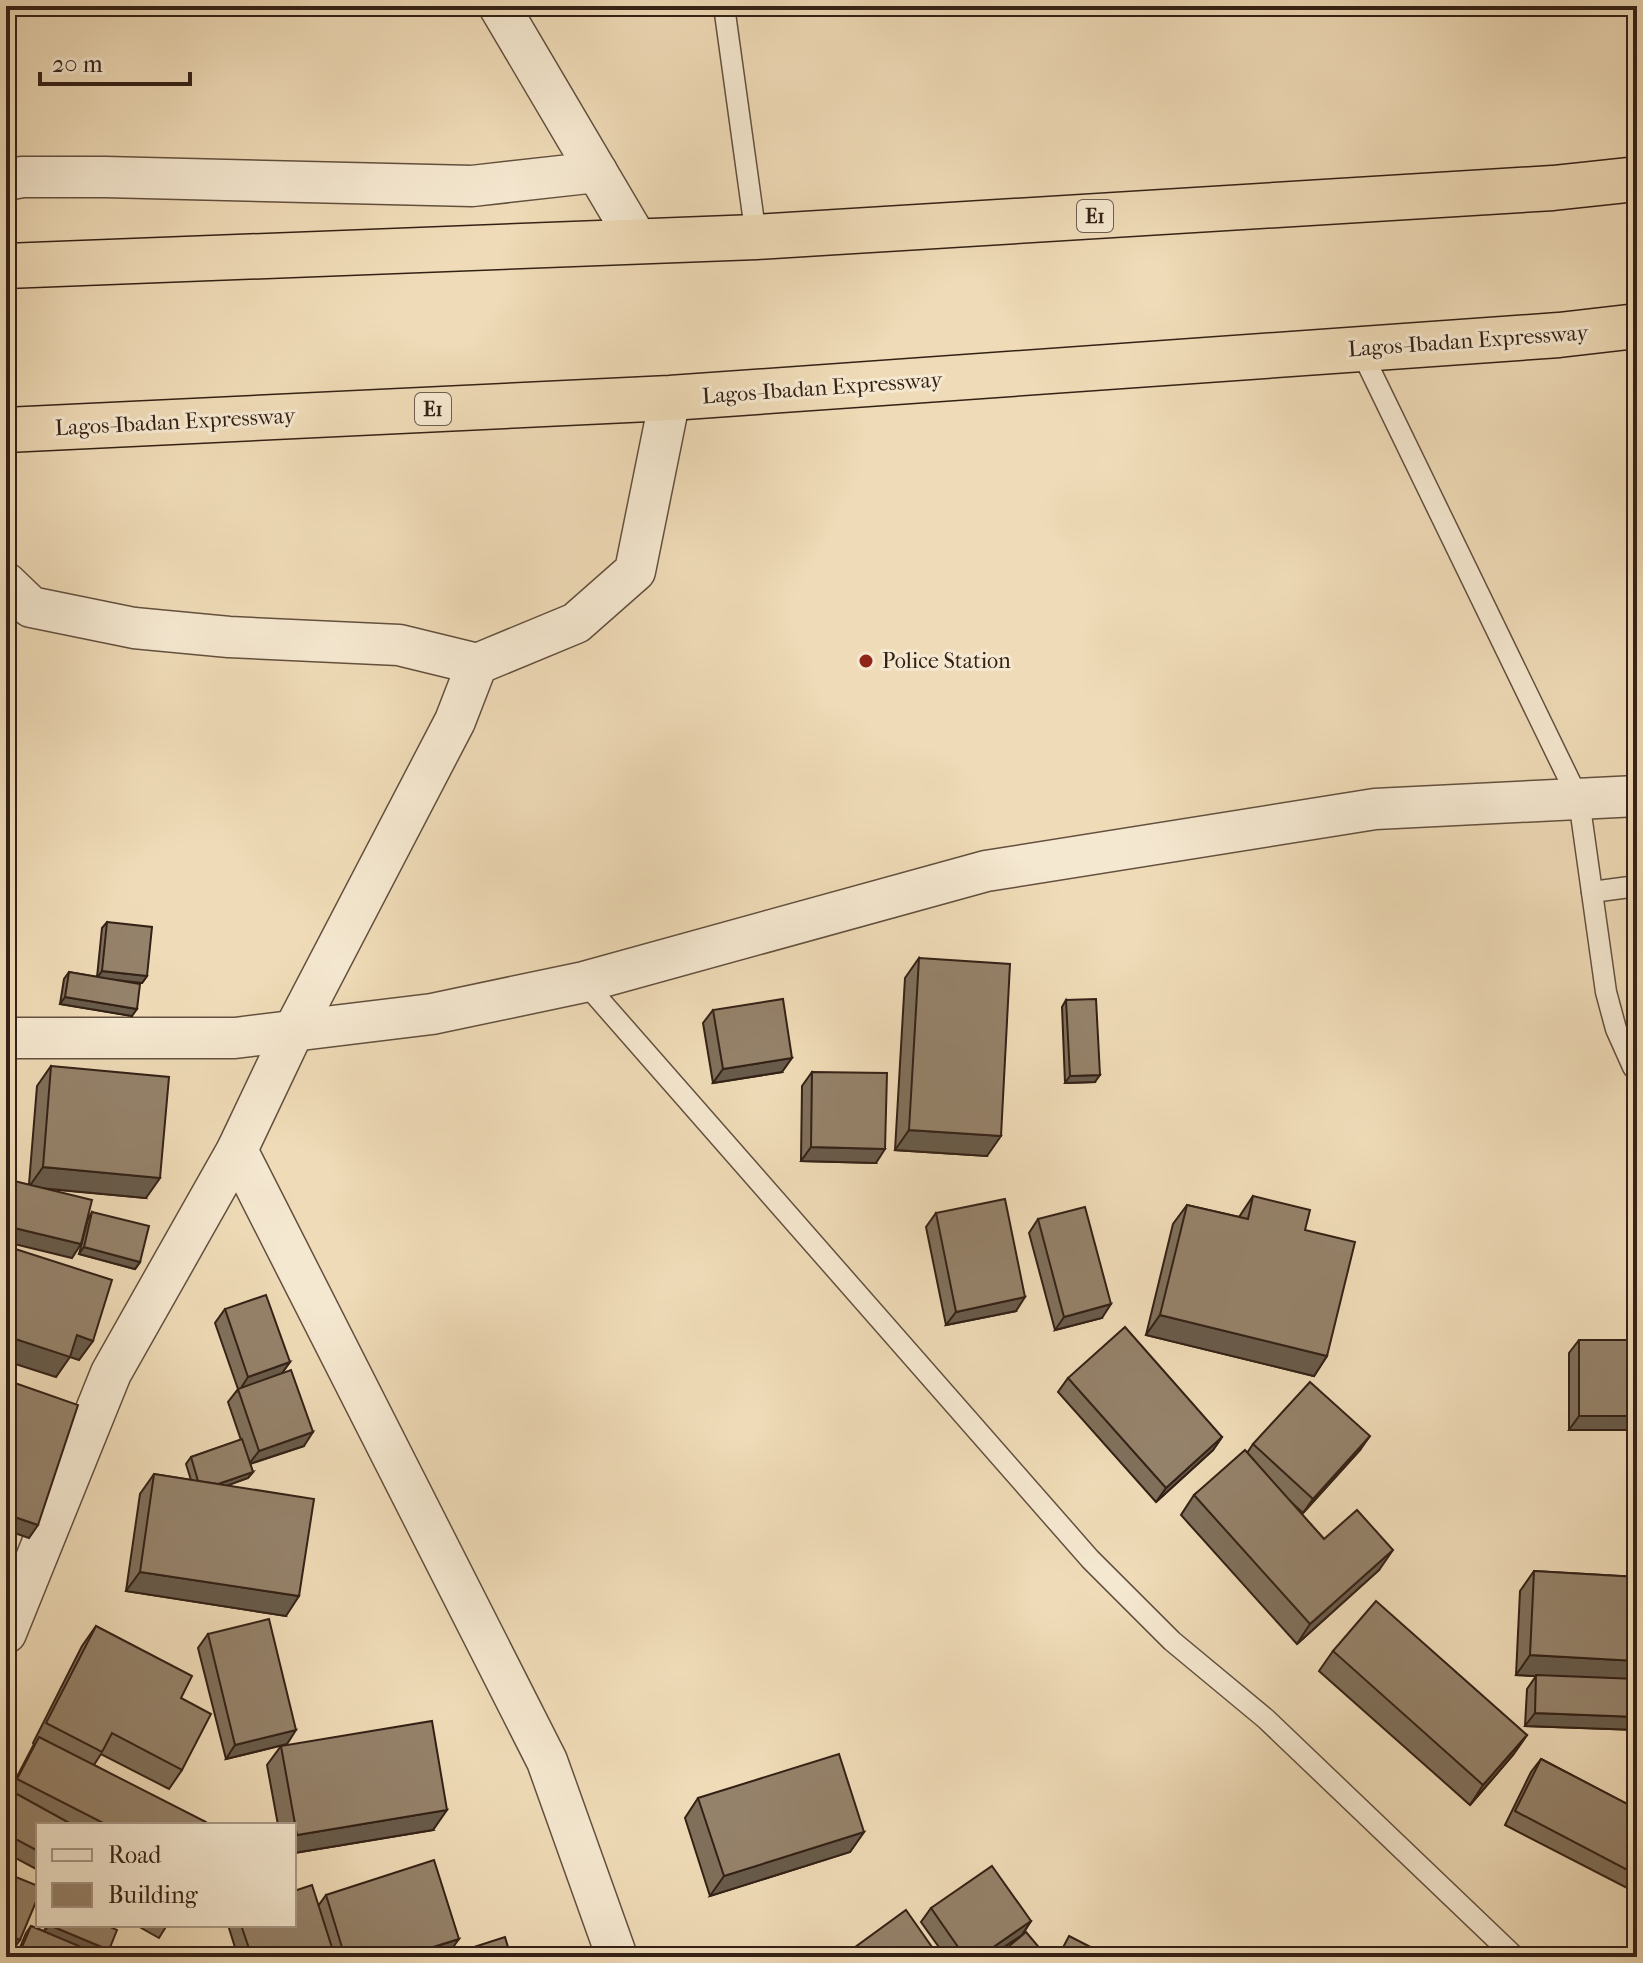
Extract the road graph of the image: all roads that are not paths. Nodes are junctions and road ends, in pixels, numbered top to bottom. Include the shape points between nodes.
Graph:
1 (499, 6) edge
2 (724, 6) edge
3 (597, 172) junction
4 (1637, 179) edge
5 (6, 180) edge
6 (756, 237) junction
7 (637, 240) junction
8 (6, 266) edge
9 (1637, 326) edge
10 (1360, 349) junction
11 (670, 398) junction
12 (6, 430) edge
13 (6, 583) edge
14 (477, 664) junction
15 (1637, 796) edge
16 (1579, 800) junction
17 (1637, 886) edge
18 (1592, 892) junction
19 (584, 982) junction
20 (293, 1032) junction
21 (6, 1038) edge
22 (1637, 1067) edge
23 (237, 1150) junction
24 (6, 1633) edge
25 (617, 1957) edge
26 (1515, 1957) edge

1 - 3 street
2 - 6 lane
3 - 5 street via 472,186 105,177
3 - 7 street
4 - 6 highway, E1
6 - 7 highway, E1
7 - 8 highway, E1
9 - 10 highway, Lagos-Ibadan Expressway / E1
10 - 11 highway, Lagos-Ibadan Expressway / E1
10 - 16 lane
11 - 12 highway, Lagos-Ibadan Expressway / E1
11 - 14 street via 635,571 576,623
13 - 14 street via 31,607 134,628 399,645
14 - 20 street via 455,721
15 - 16 street
16 - 18 lane
16 - 19 street via 1375,809 986,871
17 - 18 lane
18 - 22 lane via 1606,992 1616,1029
19 - 20 street via 432,1014
19 - 26 lane via 1090,1559
20 - 21 street via 235,1038
20 - 23 street
23 - 24 street via 111,1373
23 - 25 street via 547,1761

